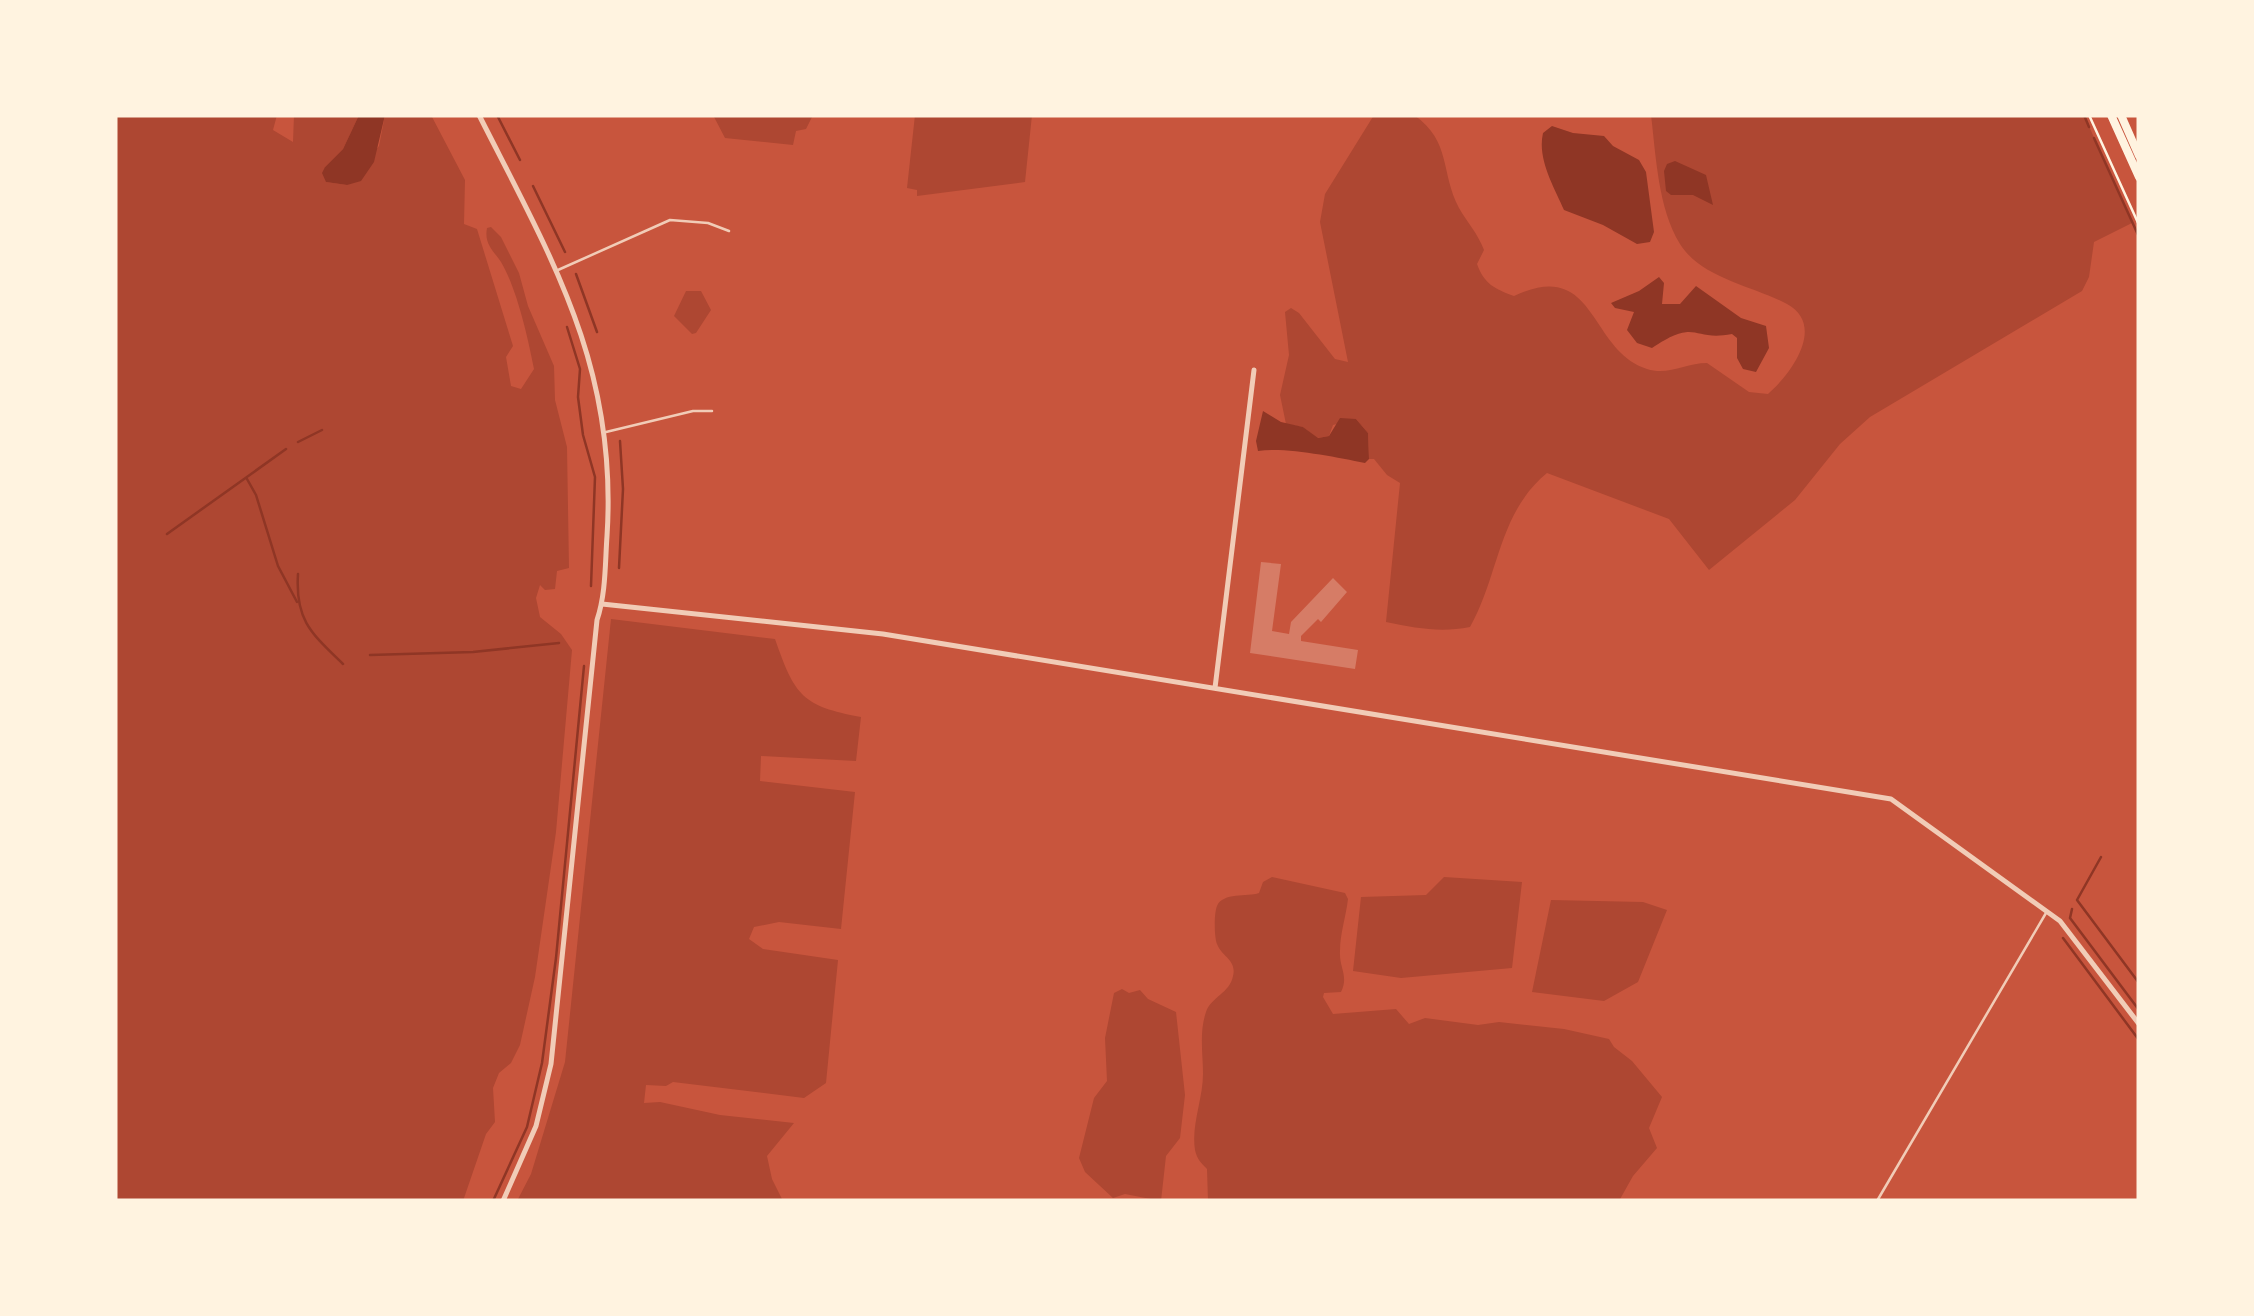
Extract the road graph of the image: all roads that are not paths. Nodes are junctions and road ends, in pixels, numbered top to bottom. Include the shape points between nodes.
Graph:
1 (479, 115) edge
2 (2111, 115) edge
3 (2122, 115) edge
4 (2139, 156) edge
5 (2139, 177) edge
6 (728, 230) dead end
7 (557, 270) junction
8 (1254, 370) dead end
9 (712, 412) dead end
10 (604, 432) junction
11 (602, 604) junction
12 (1215, 688) junction
13 (2047, 911) junction
14 (2139, 1024) edge
15 (502, 1201) edge
16 (1877, 1201) edge

1 - 7 street
2 - 5 main road
3 - 4 main road
6 - 7 lane via 670,220
7 - 10 street via 589,354
8 - 12 street
9 - 10 lane
10 - 11 street
11 - 12 street via 883,634
11 - 15 street via 551,1064 536,1126
12 - 13 street via 1891,799
13 - 14 street via 2075,937
13 - 16 lane

